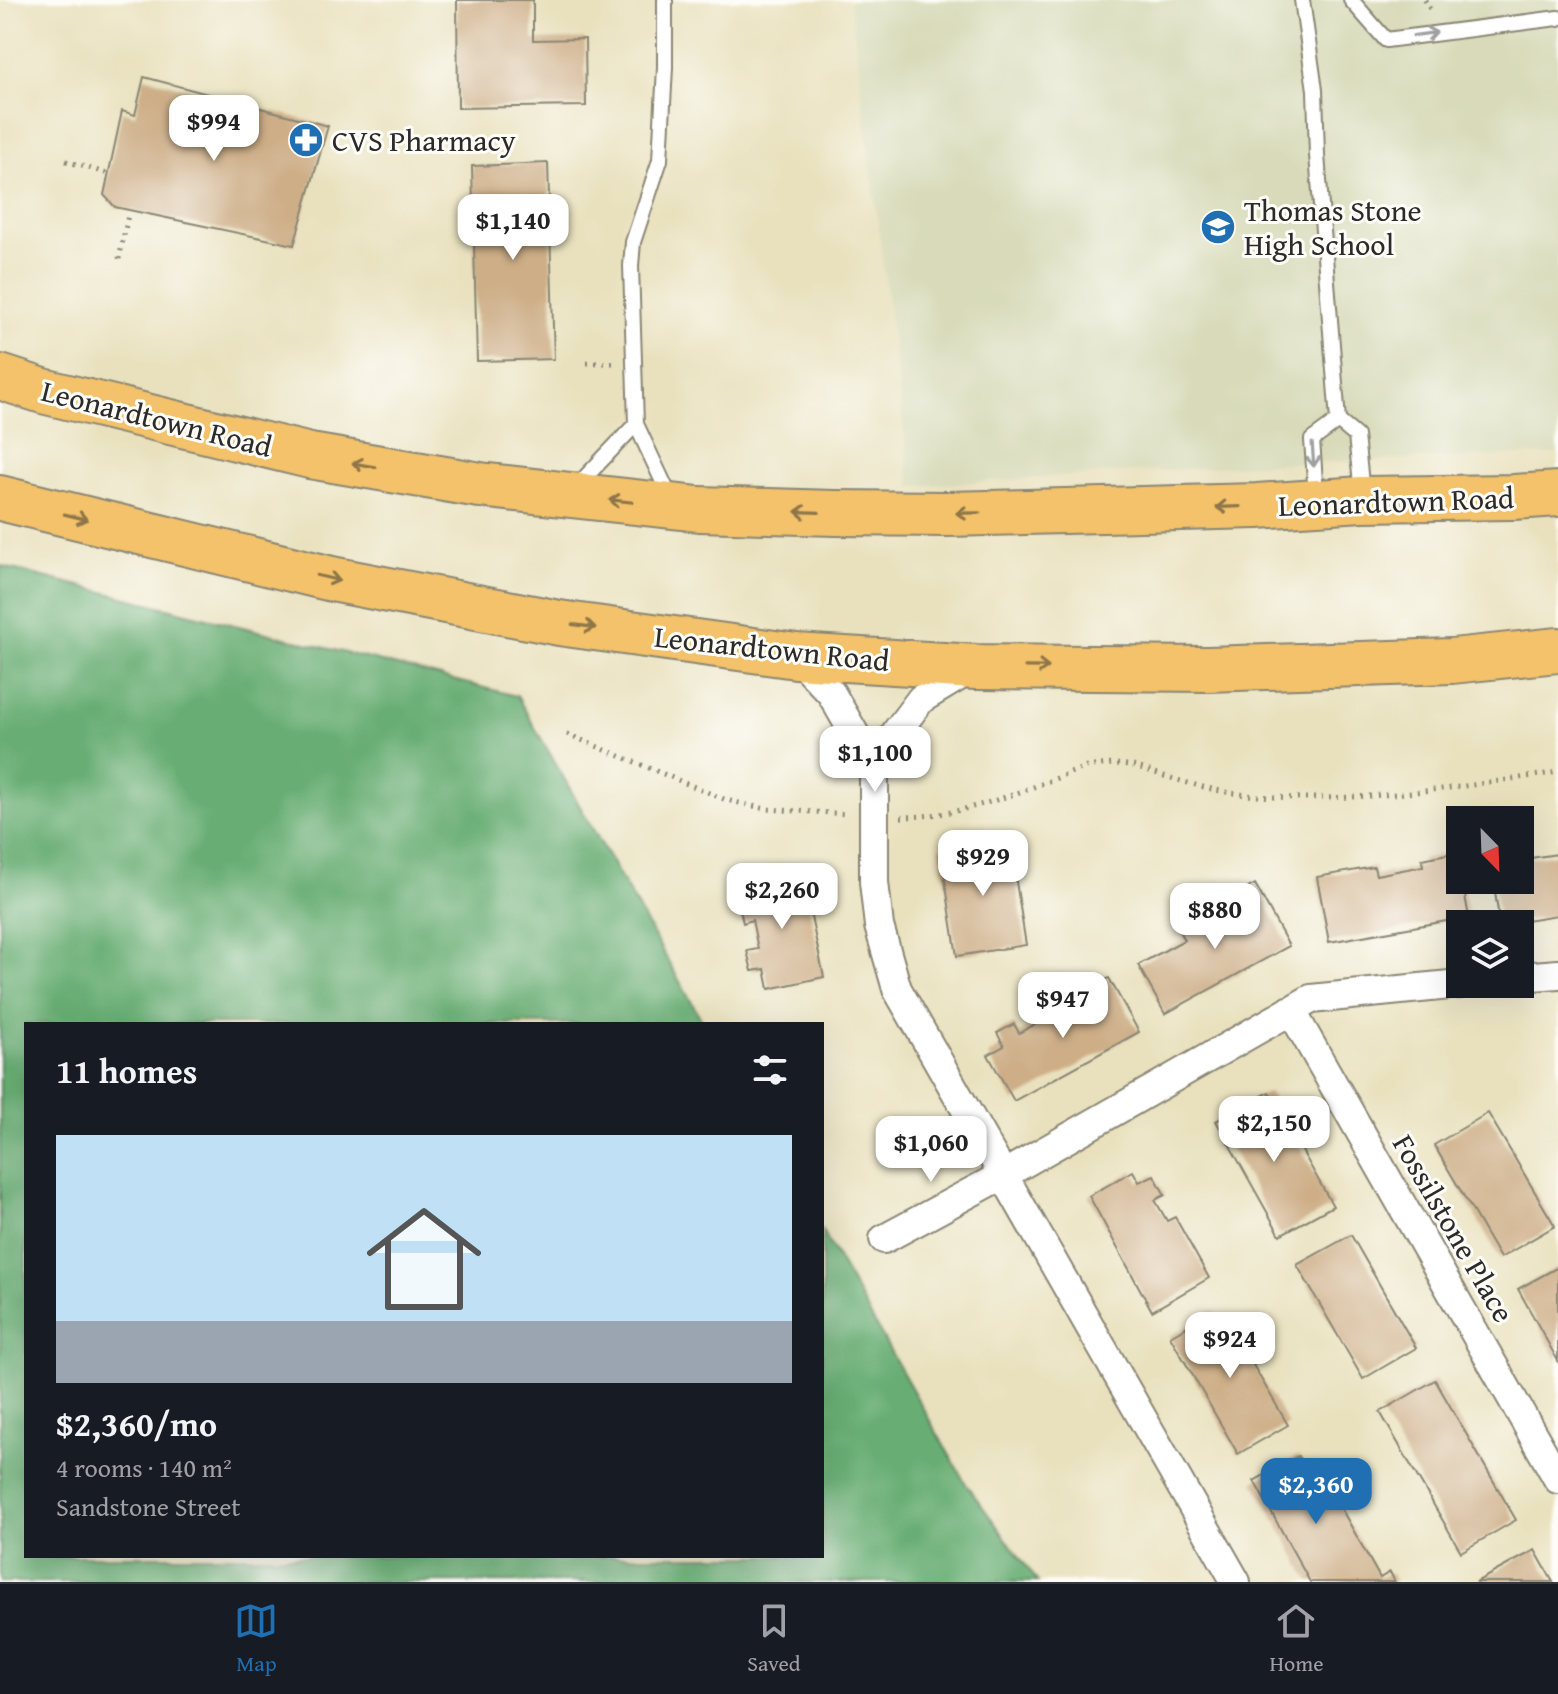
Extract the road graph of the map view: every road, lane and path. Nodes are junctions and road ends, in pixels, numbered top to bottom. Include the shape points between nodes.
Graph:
1 (665, 0) edge
2 (1302, 0) edge
3 (1351, 0) edge
4 (1558, 18) edge
5 (66, 161) dead end
6 (108, 174) dead end
7 (128, 215) dead end
8 (119, 259) dead end
9 (0, 356) edge
10 (0, 377) edge
11 (43, 391) junction
12 (1338, 421) junction
13 (636, 424) junction
14 (1558, 494) edge
15 (568, 495) junction
16 (0, 498) edge
17 (1362, 499) junction
18 (1316, 502) junction
19 (675, 507) junction
20 (1558, 650) edge
21 (796, 656) junction
22 (976, 667) junction
23 (567, 734) dead end
24 (874, 768) junction
25 (1558, 772) edge
26 (873, 816) junction
27 (1558, 974) edge
28 (1534, 976) edge
29 (1446, 985) edge
30 (1291, 1010) junction
31 (1003, 1175) junction
32 (884, 1239) dead end
33 (1558, 1479) edge
34 (1236, 1582) edge

1 - 13 lane via 660,160 633,242 631,266
2 - 12 lane via 1315,90
3 -> 4 lane via 1386,40
5 - 6 path
7 - 8 path
9 - 11 highway
10 - 11 highway, Leonardtown Road
15 -> 11 highway, Leonardtown Road via 310,456
12 - 17 lane via 1356,436
12 -> 18 lane via 1312,440
13 - 15 lane
13 - 19 lane
14 - 17 highway, Leonardtown Road
19 -> 15 highway, Leonardtown Road
16 -> 21 highway, Leonardtown Road via 332,579 559,623
17 - 18 highway, Leonardtown Road
18 -> 19 highway, Leonardtown Road via 948,514
22 -> 20 highway, Leonardtown Road via 1208,669 1452,661
21 - 22 highway, Leonardtown Road
21 - 24 street via 831,693
22 - 24 street via 921,699
23 - 26 path via 726,800 766,809
24 - 26 street
25 - 26 path via 1373,795 1292,798 1207,789 1127,765 1104,764 980,806 906,817
26 - 31 street via 877,910 897,989
27 - 28 street
29 - 30 street via 1311,999
30 - 31 street
30 - 33 street, Fossilstone Place
31 - 32 street
31 - 34 street

